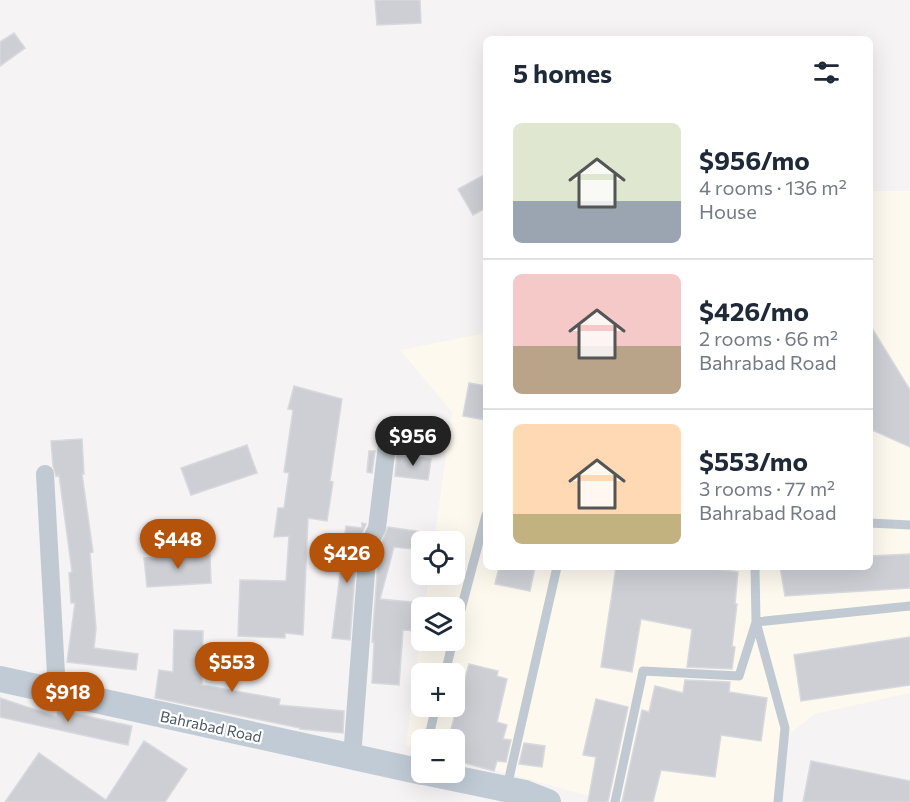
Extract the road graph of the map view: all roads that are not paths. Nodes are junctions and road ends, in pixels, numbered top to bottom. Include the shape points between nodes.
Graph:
1 (387, 445) dead end
2 (45, 474) dead end
3 (873, 523) edge
4 (910, 525) edge
5 (483, 527) edge
6 (557, 570) edge
7 (755, 570) edge
8 (465, 597) edge
9 (910, 606) edge
10 (756, 622) junction
11 (0, 679) edge
12 (57, 692) junction
13 (352, 757) junction
14 (411, 768) edge
15 (465, 780) edge
16 (527, 795) edge
17 (569, 802) edge
18 (615, 802) edge
19 (778, 802) edge

1 - 13 street via 377,528 368,546
2 - 12 street
3 - 4 lane
5 - 8 lane
6 - 16 lane
7 - 10 lane
9 - 10 lane
10 - 18 lane via 739,676 643,671
10 - 19 lane via 785,728
11 - 12 main road, Bahrabad Road
12 - 13 main road, Bahrabad Road
13 - 14 main road, Bahrabad Road
15 - 16 main road, Bahrabad Road
16 - 17 main road, Bahrabad Road

